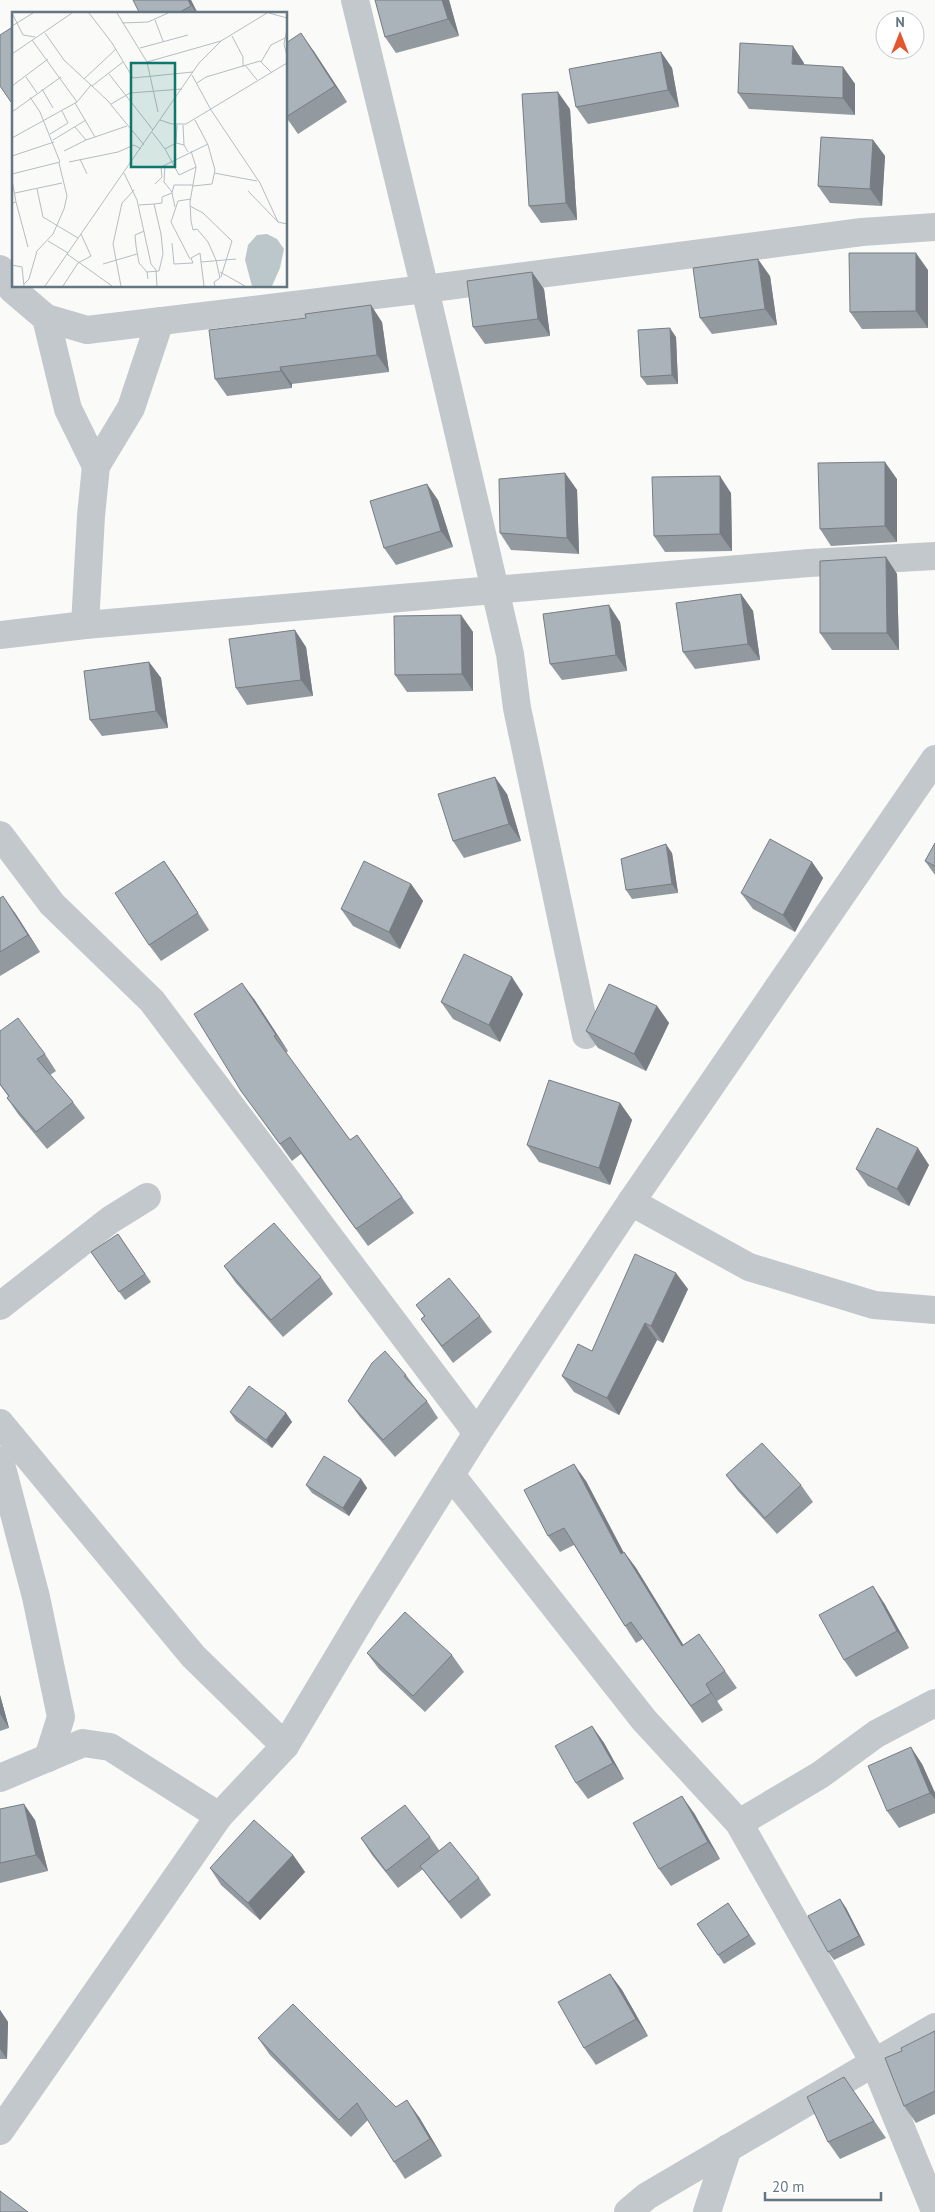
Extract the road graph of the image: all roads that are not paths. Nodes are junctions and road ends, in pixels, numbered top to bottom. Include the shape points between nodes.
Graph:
1 (354, 0) edge
2 (935, 227) edge
3 (0, 270) edge
4 (425, 289) junction
5 (46, 318) junction
6 (160, 321) junction
7 (96, 466) junction
8 (935, 556) edge
9 (495, 591) junction
10 (85, 625) junction
11 (0, 635) edge
12 (935, 759) edge
13 (0, 835) edge
14 (586, 1035) edge
15 (147, 1197) dead end
16 (631, 1202) junction
17 (0, 1306) edge
18 (935, 1310) edge
19 (0, 1422) edge
20 (477, 1433) junction
21 (0, 1460) edge
22 (451, 1474) junction
23 (935, 1703) edge
24 (285, 1746) junction
25 (48, 1758) junction
26 (0, 1778) edge
27 (219, 1816) junction
28 (739, 1823) junction
29 (935, 2027) edge
30 (874, 2062) junction
31 (0, 2131) edge
32 (728, 2148) junction
33 (935, 2211) edge
34 (628, 2212) edge
35 (707, 2212) edge

1 - 4 street
2 - 4 street via 862,232
3 - 5 street via 12,289
4 - 6 street
4 - 9 street
5 - 6 street via 88,330
5 - 7 street via 68,409
6 - 7 street via 131,408
7 - 10 street
8 - 9 street via 809,563
9 - 10 street
9 - 14 street
10 - 11 street
12 - 16 street
13 - 20 street via 52,904 152,1001
15 - 17 street via 110,1220
16 - 18 street via 749,1267 874,1305
16 - 20 street
19 - 24 street via 193,1656
20 - 22 street
21 - 25 street via 36,1597 61,1717
22 - 24 street
22 - 28 street via 644,1720
23 - 28 street via 876,1734 820,1776
24 - 27 street
25 - 26 street
25 - 27 street via 83,1743 110,1746
27 - 31 street
28 - 30 street
29 - 30 street
30 - 32 street
30 - 33 street
32 - 34 street via 647,2196
32 - 35 street

